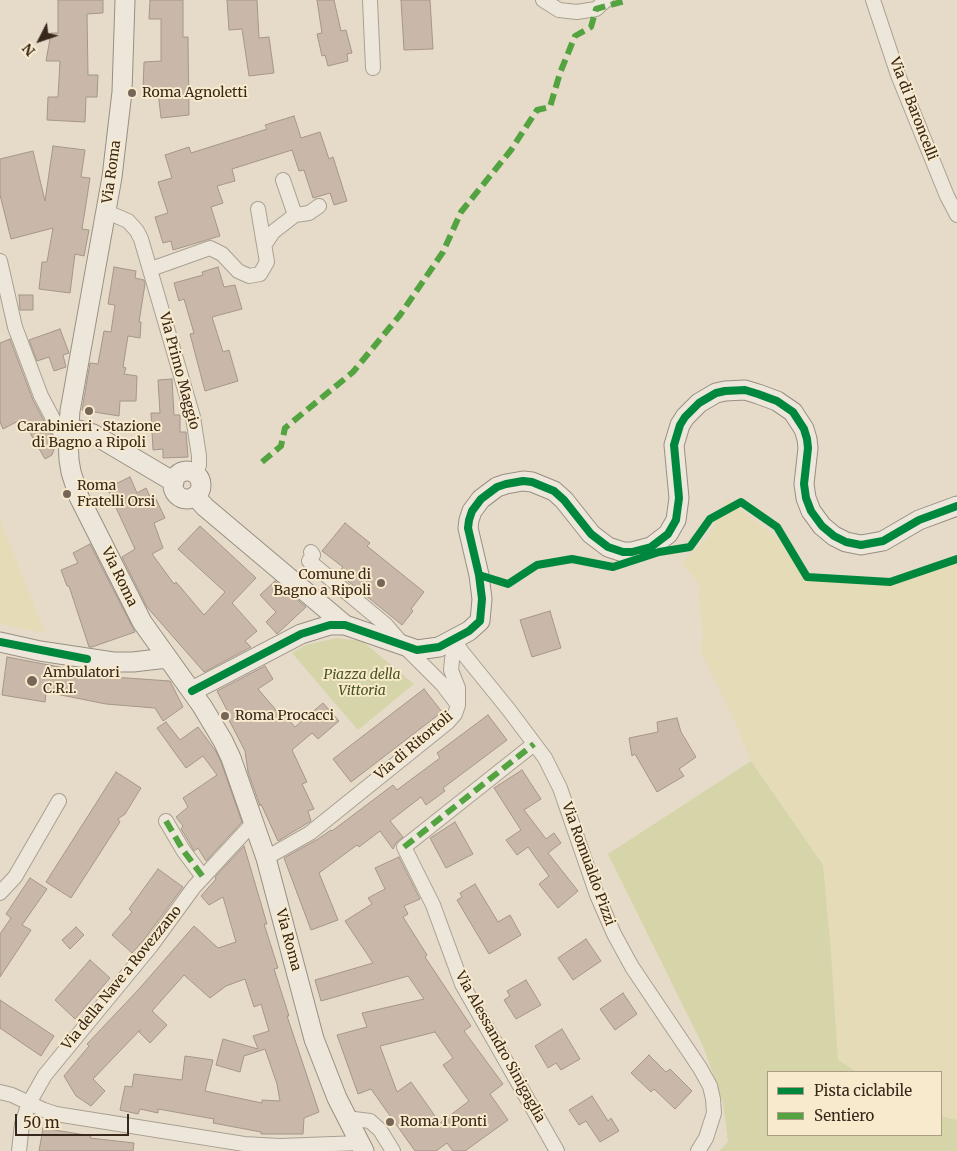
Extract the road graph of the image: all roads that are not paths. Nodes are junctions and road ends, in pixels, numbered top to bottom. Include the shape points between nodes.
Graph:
1 (125, 0) edge
2 (370, 0) edge
3 (543, 0) edge
4 (606, 0) edge
5 (873, 0) edge
6 (373, 68) dead end
7 (283, 180) dead end
8 (319, 206) dead end
9 (258, 209) dead end
10 (107, 212) junction
11 (295, 215) junction
12 (957, 215) edge
13 (265, 244) junction
14 (0, 261) edge
15 (151, 269) junction
16 (69, 431) junction
17 (196, 474) junction
18 (174, 482) junction
19 (195, 496) junction
20 (957, 506) edge
21 (311, 552) dead end
22 (346, 625) junction
23 (454, 640) junction
24 (0, 642) edge
25 (406, 648) junction
26 (167, 658) junction
27 (192, 691) junction
28 (458, 705) junction
29 (534, 744) junction
30 (58, 801) dead end
31 (166, 821) dead end
32 (254, 822) junction
33 (266, 858) junction
34 (203, 877) junction
35 (0, 892) edge
36 (0, 1092) edge
37 (29, 1103) junction
38 (346, 1118) junction
39 (362, 1147) edge
40 (19, 1151) edge
41 (393, 1151) edge
42 (557, 1151) edge
43 (698, 1151) edge

1 - 10 street, Via Roma via 122,92
2 - 6 street
3 - 4 street via 559,10 577,12 596,8
5 - 12 street, Via di Baroncelli via 898,76
7 - 11 street
8 - 11 street via 309,213
9 - 13 street
10 - 15 street, Via Primo Maggio via 128,221 137,231
10 - 16 street, Via Roma via 74,384
11 - 13 street via 273,232
13 - 15 street via 267,262 260,274 249,276 238,271 222,254 210,248
14 - 16 street via 15,327 41,396 59,430
15 - 17 street, Via Primo Maggio via 193,417 199,466
16 - 18 street via 93,434
16 - 26 street, Via Roma via 69,460 76,490 147,632
17 - 18 street via 182,472
17 - 19 street via 201,484
18 - 19 street via 174,490 179,496
19 - 22 street
20 - 23 street via 919,520 883,541 861,545 840,539 822,526 811,511 804,484 807,439 793,412 777,401 745,390 716,393 693,408 680,425 674,445 679,498 676,520 668,534 651,547 623,552 608,547 591,534 554,491 532,482 497,487 481,499 472,511 468,528 479,575 482,613 475,626
21 - 25 street via 313,555 309,560 386,624
22 - 25 street
22 - 27 street via 330,625 301,634
23 - 25 street via 432,649
23 - 28 street, Via di Ritortoli via 451,670 458,688
23 - 29 street, Via Romualdo Pizzi
24 - 26 street via 113,662
25 - 28 street
26 - 27 street, Via Roma
27 - 32 street, Via Roma via 224,741
28 - 33 street, Via di Ritortoli via 448,722 310,833
29 - 42 street, Via Alessandro Sinigaglia via 404,847 433,905 462,984
29 - 43 street, Via Romualdo Pizzi via 560,788 614,934 710,1086 714,1113
30 - 35 street via 14,876
31 - 34 street
32 - 33 street, Via Roma
32 - 34 street, Via della Nave a Rovezzano
33 - 38 street, Via Roma via 314,1039
34 - 37 street, Via della Nave a Rovezzano via 45,1075
36 - 37 street
37 - 39 street via 56,1114 261,1146
37 - 40 street, Via della Nave a Rovezzano via 22,1124
38 - 39 street, Via Roma
38 - 41 street via 370,1121

